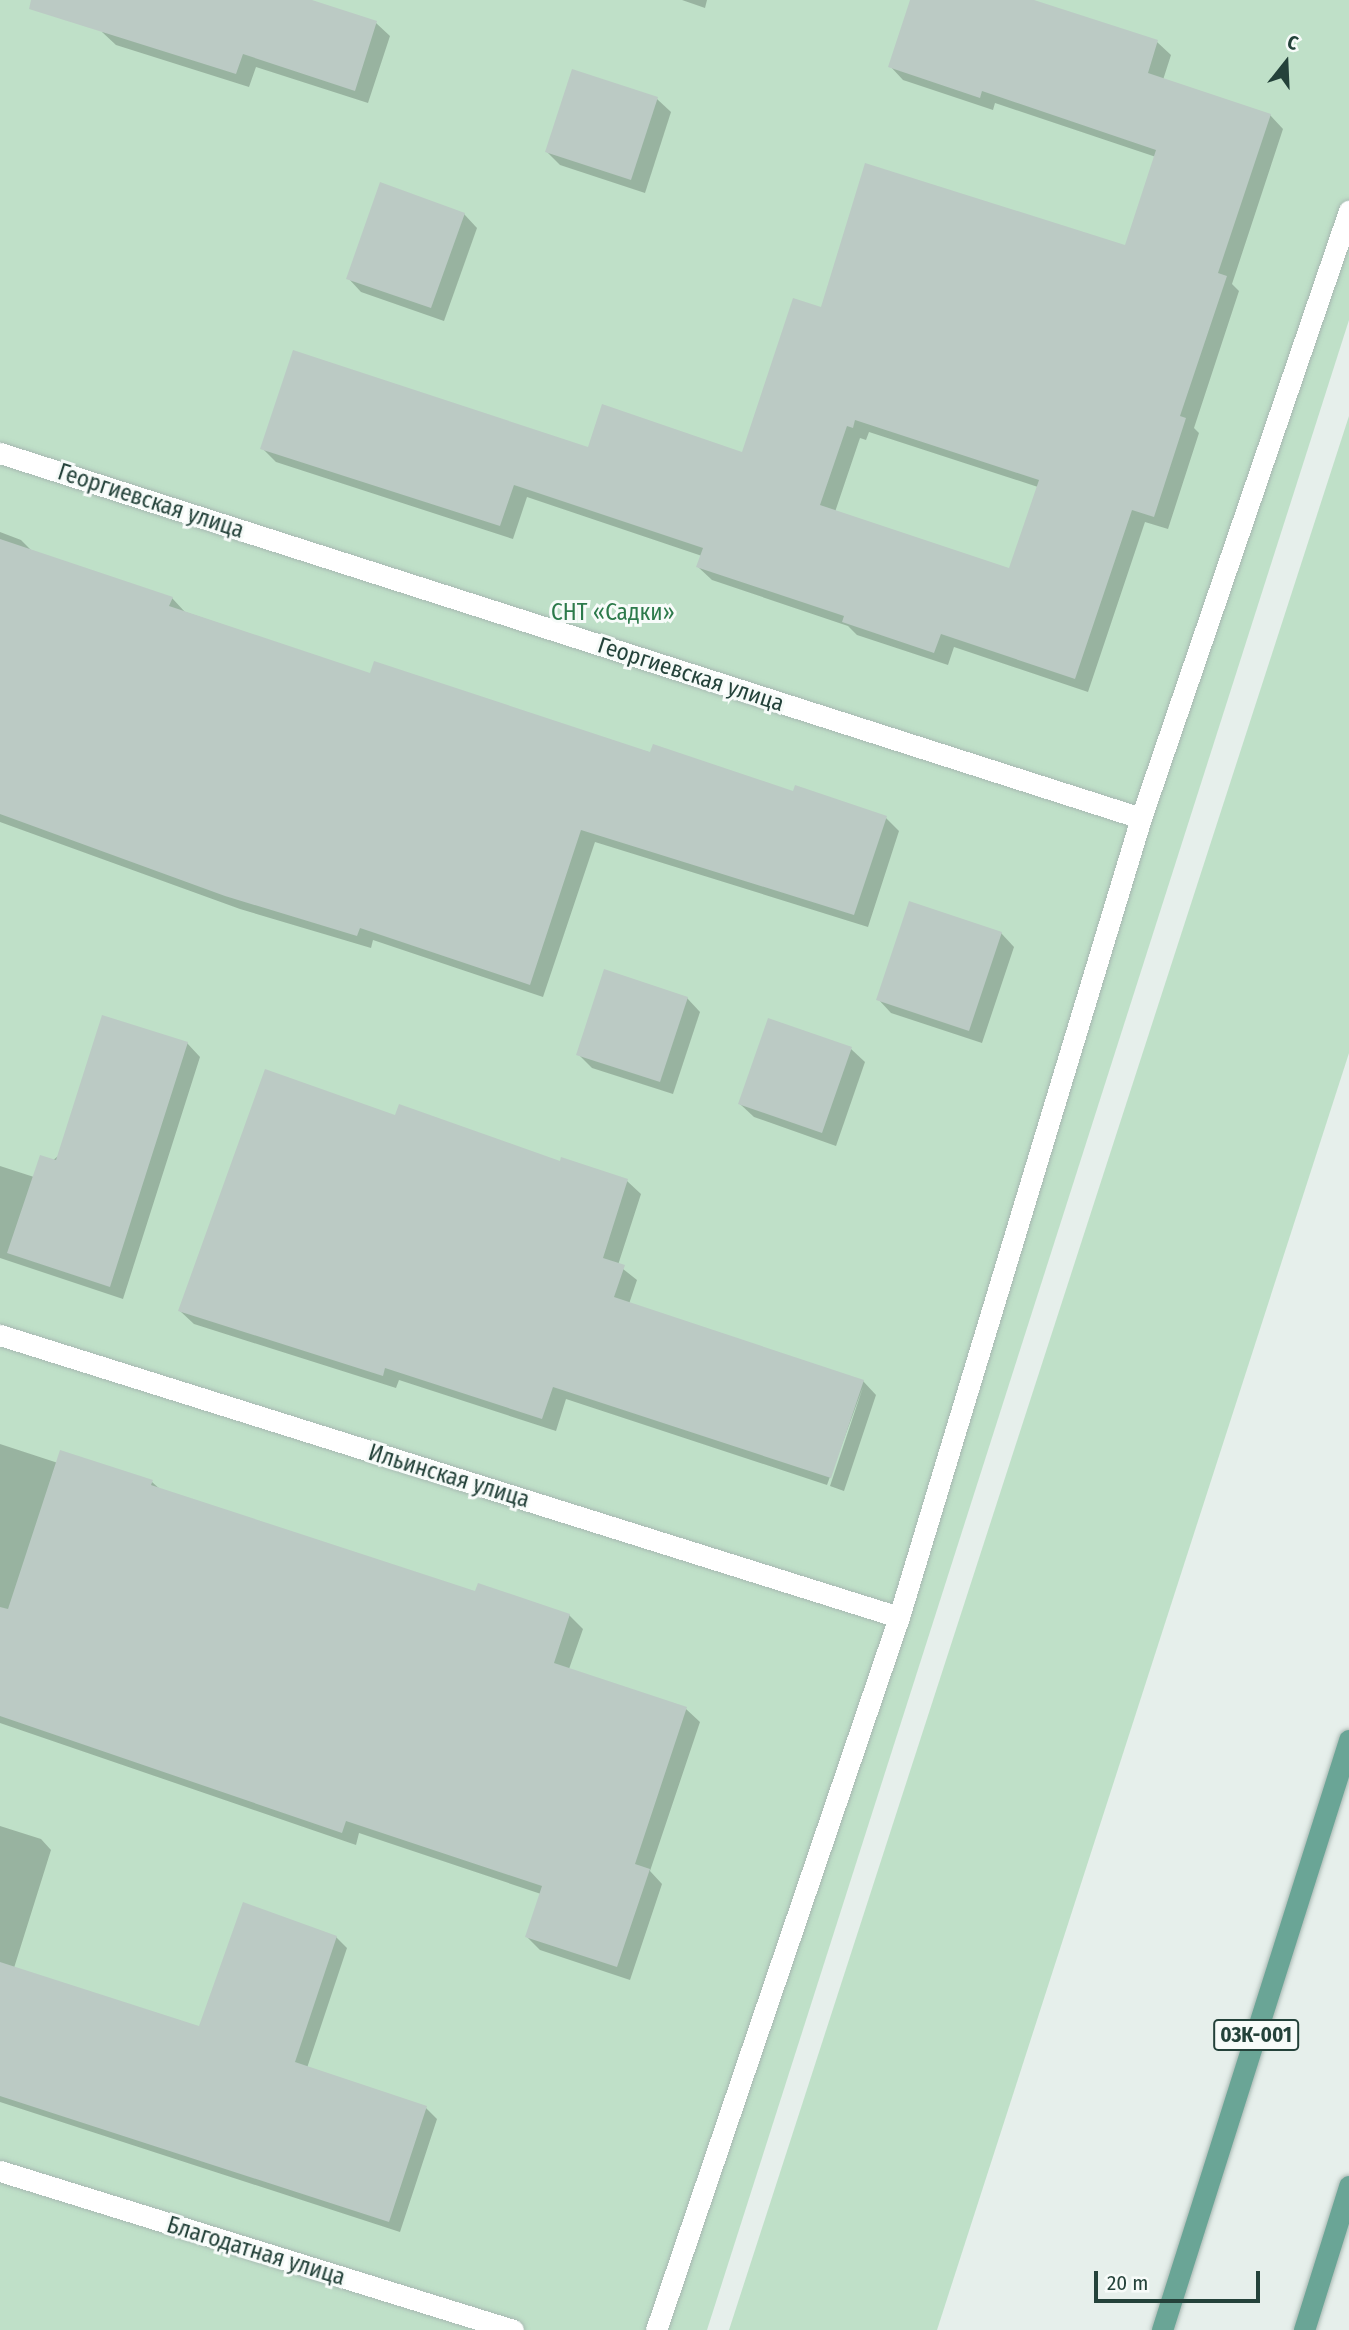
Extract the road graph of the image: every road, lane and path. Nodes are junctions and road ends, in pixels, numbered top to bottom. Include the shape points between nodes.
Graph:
1 (1349, 211) edge
2 (0, 453) edge
3 (1141, 818) junction
4 (0, 1335) edge
5 (899, 1617) junction
6 (1349, 1740) edge
7 (0, 2171) edge
8 (1349, 2186) edge
9 (513, 2330) edge
10 (656, 2330) edge
11 (1162, 2330) edge
12 (1304, 2330) edge

1 - 3 street
2 - 3 street, Георгиевская улица
3 - 5 street
4 - 5 street, Ильинская улица
5 - 10 street
6 - 11 main road, 03К-001
7 - 9 street, Благодатная улица
8 - 12 main road

